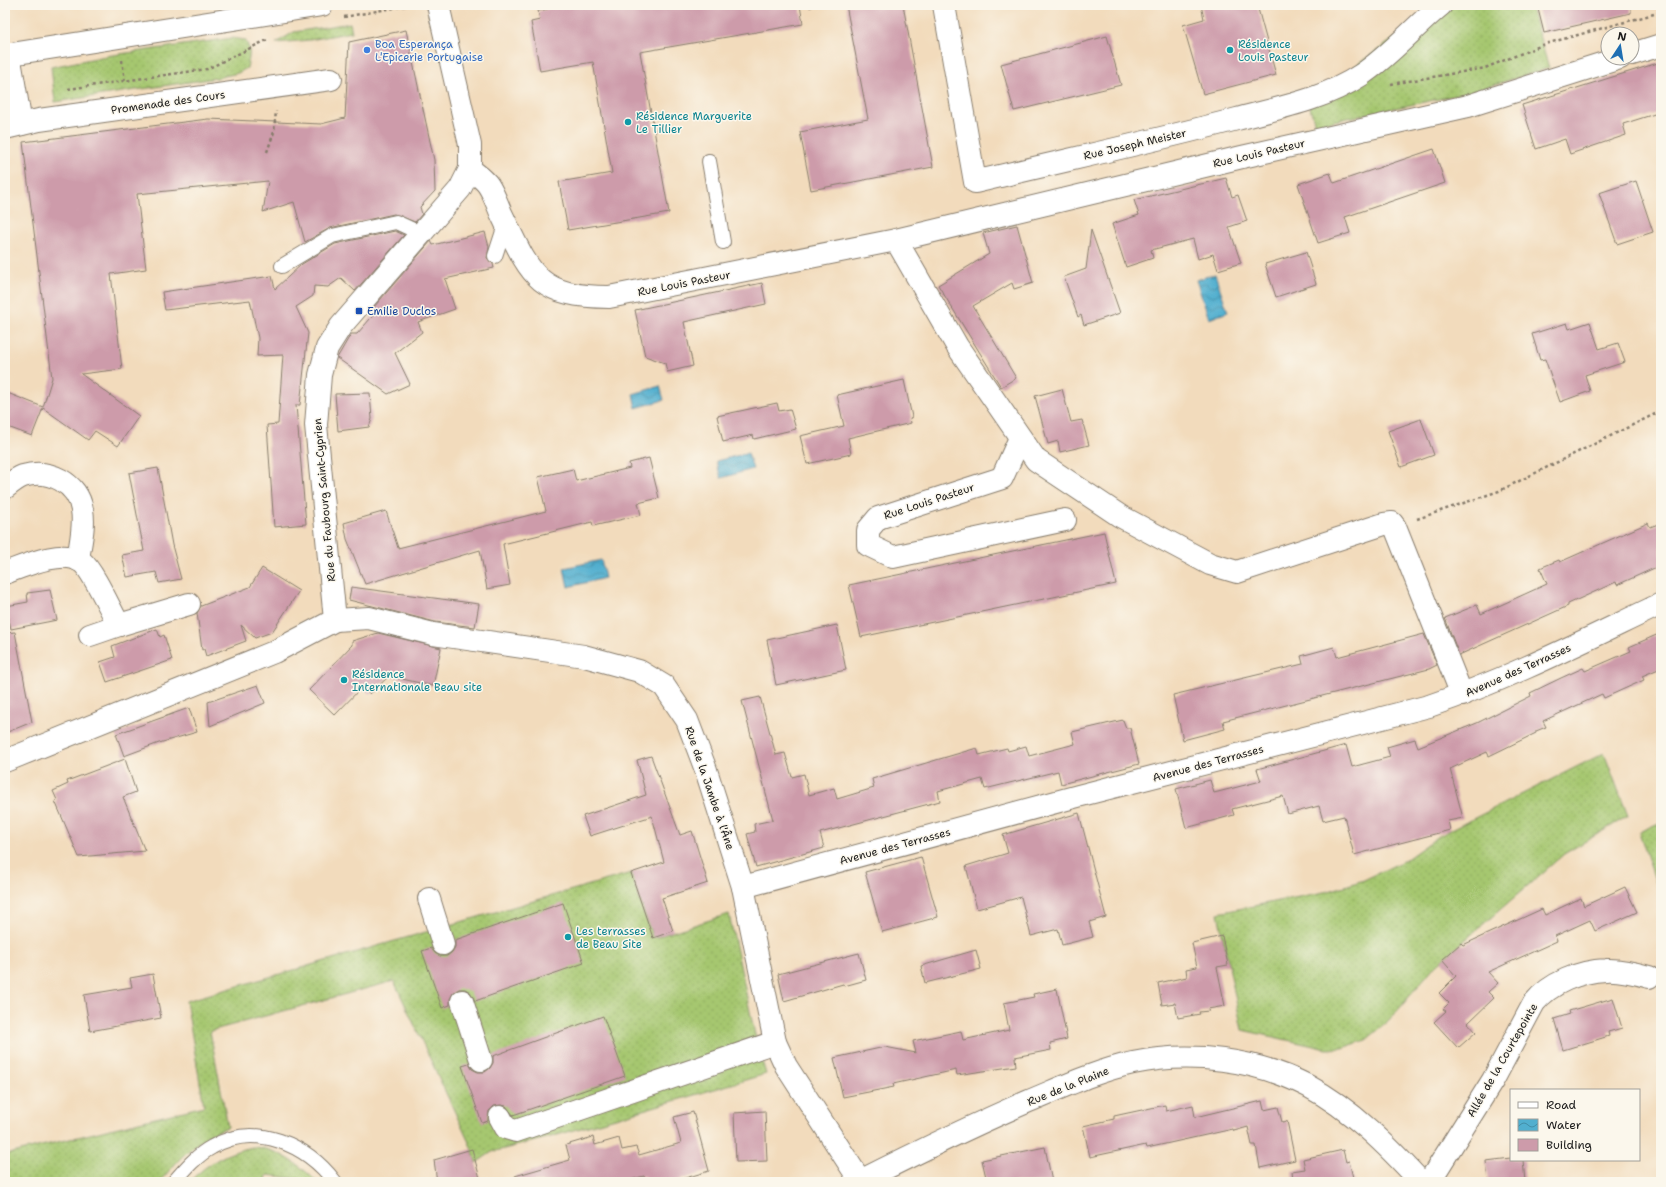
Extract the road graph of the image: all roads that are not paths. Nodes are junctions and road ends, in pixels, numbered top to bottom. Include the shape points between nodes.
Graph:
1 (232, 5) edge
2 (438, 5) edge
3 (944, 5) edge
4 (1441, 5) edge
5 (318, 9) edge
6 (190, 27) junction
7 (1661, 45) edge
8 (1640, 52) edge
9 (7, 54) edge
10 (1600, 64) edge
11 (331, 79) dead end
12 (13, 126) edge
13 (709, 161) dead end
14 (470, 169) junction
15 (506, 222) junction
16 (422, 234) junction
17 (896, 240) junction
18 (723, 242) dead end
19 (495, 256) dead end
20 (282, 266) dead end
21 (1020, 438) junction
22 (5, 488) edge
23 (1065, 520) dead end
24 (78, 560) junction
25 (5, 573) edge
26 (189, 604) dead end
27 (1661, 604) edge
28 (335, 620) junction
29 (120, 626) junction
30 (90, 635) dead end
31 (1462, 695) junction
32 (5, 761) edge
33 (743, 887) junction
34 (429, 899) dead end
35 (443, 944) dead end
36 (1649, 977) dead end
37 (462, 1001) dead end
38 (775, 1042) junction
39 (481, 1060) dead end
40 (500, 1117) dead end
41 (174, 1182) edge
42 (335, 1182) edge
43 (860, 1182) edge
44 (1421, 1182) edge
45 (1429, 1182) edge

1 - 6 street
2 - 14 street, Rue du Faubourg Saint-Cyprien via 470,145
3 - 4 street, Rue Joseph Meister via 974,182 1308,100 1361,75
5 - 6 street
6 - 9 street
7 - 8 street
9 - 12 street
10 - 17 street, Rue Louis Pasteur via 1468,106
11 - 12 street, Promenade des Cours
13 - 18 lane
14 - 15 street, Rue Louis Pasteur via 488,184
14 - 16 street, Rue du Faubourg Saint-Cyprien via 460,189
15 - 17 street, Rue Louis Pasteur via 530,270 543,283 564,293 584,297 609,297
15 - 19 lane
16 - 20 lane via 396,222 332,236
16 - 28 street, Rue du Faubourg Saint-Cyprien via 341,326 327,348 320,375 316,425
17 - 21 street via 957,346
21 - 23 street, Rue Louis Pasteur via 1002,478 878,518 868,530 868,545 893,557
21 - 31 street via 1036,460 1120,516 1210,564 1237,572 1392,523
22 - 24 street via 22,476 42,474 56,477 69,486 79,500 83,517
24 - 25 street via 40,560
24 - 29 street via 87,568
26 - 29 street
27 - 31 street, Avenue des Terrasses
28 - 32 street via 274,652
28 - 33 street, Rue de la Jambe à l'Âne via 369,618 432,634 584,656 639,671 653,678 664,686 687,720 706,770
29 - 30 street
31 - 33 street, Avenue des Terrasses via 1429,706 1078,796
33 - 38 street, Rue de la Jambe à l'Âne
34 - 35 street
36 - 45 street, Allée de la Courtepointe via 1619,971 1598,971 1554,985 1540,995 1493,1080
37 - 39 street
38 - 40 street via 516,1130 506,1128
38 - 43 street, Rue de la Jambe à l'Âne via 786,1066
41 - 42 lane via 211,1147 224,1141 250,1136 264,1136 291,1144 311,1158
43 - 44 street, Rue de la Plaine via 980,1122 1096,1073 1133,1063 1172,1058 1226,1061 1267,1069 1308,1086 1348,1112

